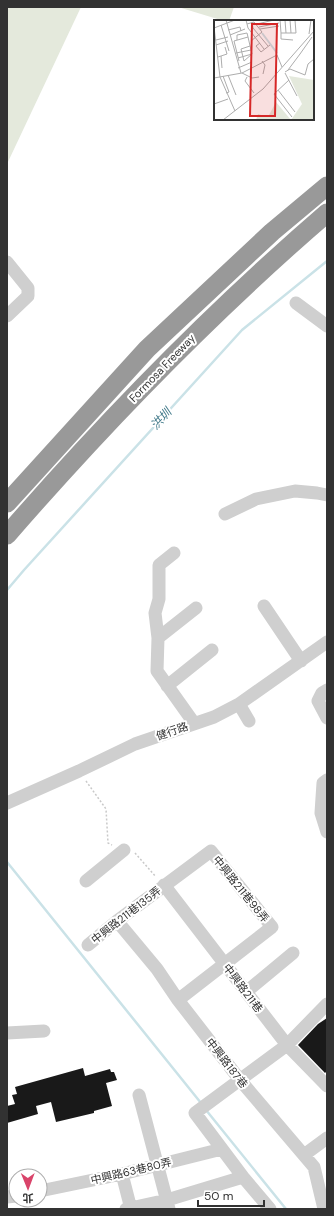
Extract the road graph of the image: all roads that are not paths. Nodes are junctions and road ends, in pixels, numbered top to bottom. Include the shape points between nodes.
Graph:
1 (327, 186) edge
2 (327, 213) edge
3 (7, 262) edge
4 (296, 302) dead end
5 (7, 316) edge
6 (327, 326) edge
7 (327, 495) edge
8 (7, 503) edge
9 (225, 514) dead end
10 (7, 535) edge
11 (174, 553) dead end
12 (264, 606) dead end
13 (196, 608) dead end
14 (158, 638) junction
15 (327, 642) edge
16 (212, 650) dead end
17 (301, 661) junction
18 (167, 686) junction
19 (327, 690) edge
20 (239, 704) junction
21 (326, 716) edge
22 (249, 721) dead end
23 (194, 723) junction
24 (327, 780) edge
25 (7, 804) edge
26 (324, 812) edge
27 (327, 832) edge
28 (124, 850) road end
29 (211, 851) joint
30 (86, 881) dead end
31 (164, 885) junction
32 (117, 921) junction
33 (88, 945) dead end
34 (293, 953) dead end
35 (224, 964) junction
36 (246, 992) junction
37 (178, 1000) junction
38 (327, 1004) edge
39 (44, 1031) dead end
40 (7, 1033) edge
41 (287, 1045) junction
42 (240, 1080) junction
43 (327, 1086) edge
44 (139, 1095) dead end
45 (327, 1138) edge
46 (222, 1149) junction
47 (304, 1155) junction
48 (158, 1165) junction
49 (122, 1174) junction
50 (243, 1177) junction
51 (48, 1189) edge
52 (168, 1204) edge
53 (129, 1209) edge
54 (270, 1209) edge
55 (324, 1209) edge

1 - 8 highway, Formosa Freeway via 272,232 147,349
2 - 10 highway, Formosa Freeway via 177,351 52,483
3 - 5 street via 28,288 28,296
4 - 6 street
7 - 9 street via 295,491 256,499
11 - 14 street via 158,565 159,599 155,613
12 - 17 street
13 - 14 street
14 - 18 street via 157,671
15 - 17 street, 健行路
16 - 18 street
17 - 20 street, 健行路
18 - 23 street
19 - 21 street via 318,701
20 - 22 street
20 - 23 street, 健行路 via 214,717
23 - 25 street, 健行路 via 135,744
24 - 26 street via 323,783
26 - 27 street
28 - 30 street
29 - 31 street, 中興路211巷135弄
29 - 35 street, 中興路211巷98弄 via 272,927
31 - 32 street, 中興路211巷135弄
31 - 35 street, 中興路211巷
32 - 33 street, 中興路211巷135弄
32 - 37 street, 中興路187巷 via 157,969
34 - 36 street
35 - 36 street, 中興路211巷
35 - 37 street, 中興路211巷98弄
36 - 41 street, 中興路211巷
37 - 42 street, 中興路187巷
38 - 41 street
39 - 40 street
41 - 42 street
41 - 43 street, 中興路211巷
42 - 46 street via 201,1109
42 - 47 street, 中興路187巷
44 - 48 street
45 - 47 street
46 - 48 street, 中興路63巷80弄
46 - 50 street
47 - 55 street, 中興路187巷 via 314,1167
48 - 49 street, 中興路63巷80弄
48 - 52 street
49 - 51 street, 中興路63巷80弄
49 - 53 street
50 - 52 street
50 - 54 street
52 - 53 street

